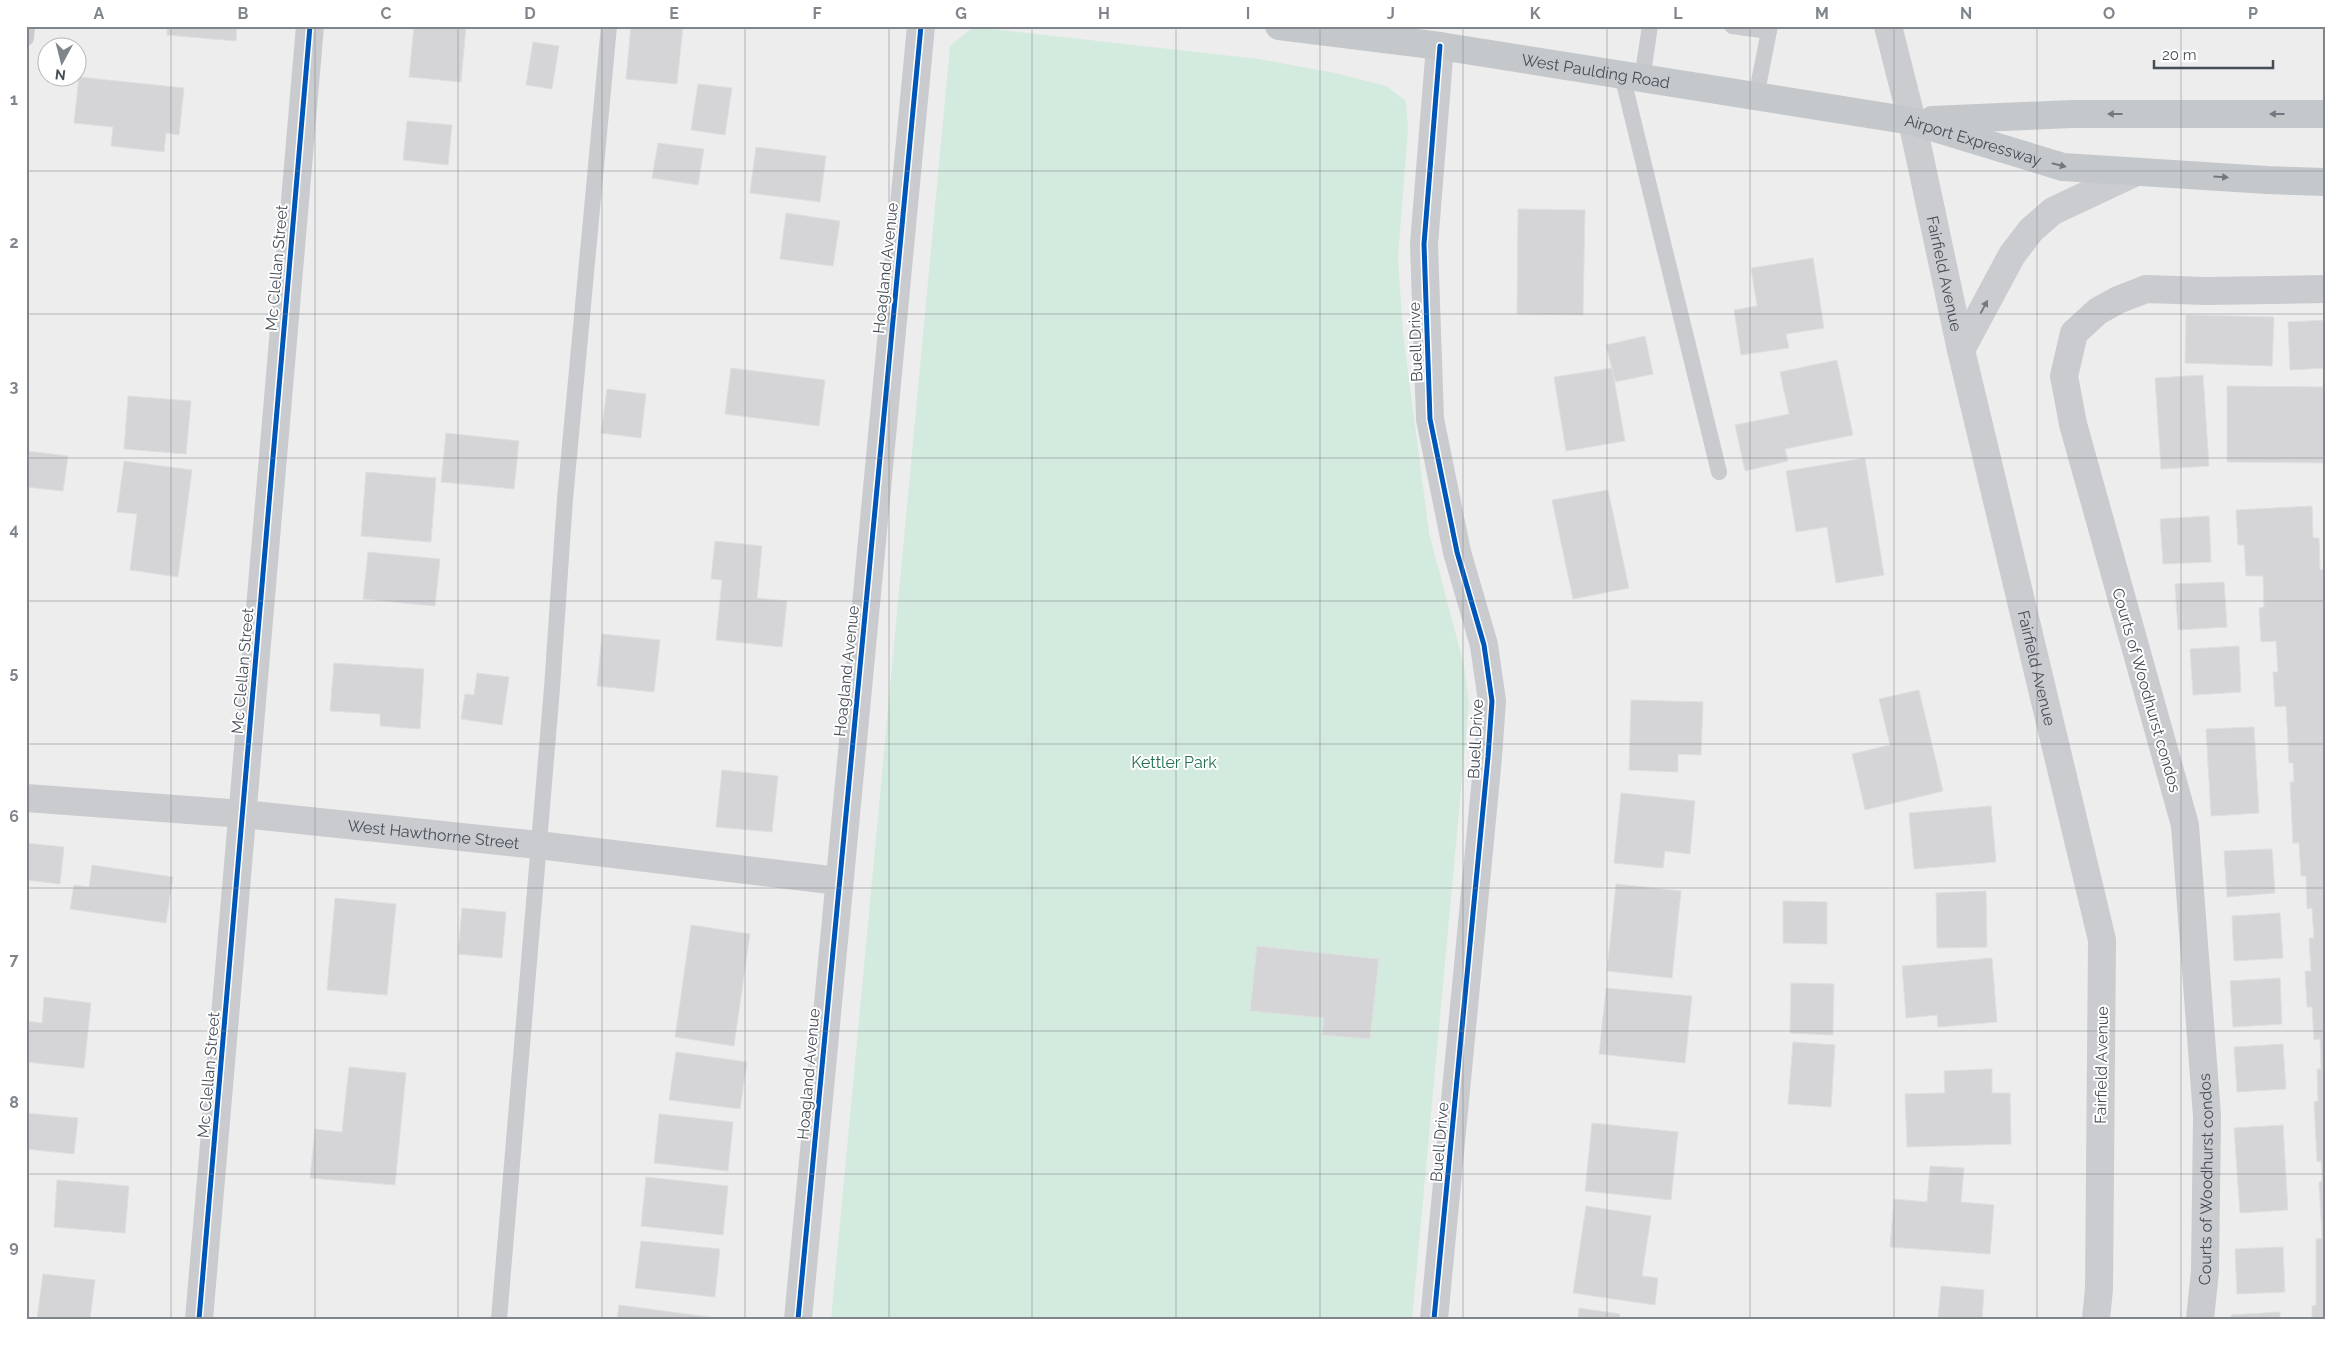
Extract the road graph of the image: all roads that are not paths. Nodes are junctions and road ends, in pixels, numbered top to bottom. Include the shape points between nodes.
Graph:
1 (27, 26) edge
2 (310, 26) edge
3 (609, 26) edge
4 (921, 26) edge
5 (1279, 26) edge
6 (1650, 26) edge
7 (1732, 26) edge
8 (1888, 26) edge
9 (1770, 28) edge
10 (26, 38) edge
11 (1440, 46) junction
12 (1632, 77) junction
13 (1756, 97) junction
14 (2326, 114) edge
15 (1912, 121) junction
16 (2136, 172) junction
17 (2326, 182) edge
18 (2326, 290) edge
19 (1960, 350) junction
20 (1719, 472) dead end
21 (26, 798) edge
22 (243, 814) junction
23 (538, 845) junction
24 (838, 881) junction
25 (199, 1319) edge
26 (499, 1319) edge
27 (798, 1319) edge
28 (1434, 1319) edge
29 (2096, 1319) edge
30 (2200, 1319) edge

1 - 10 lane
2 - 22 street, Mc Clellan Street
3 - 23 lane via 565,499
4 - 24 street, Hoagland Avenue
5 - 11 main road, West Paulding Road
6 - 12 lane
7 - 9 lane
8 - 15 main road, Fairfield Avenue
9 - 13 lane
11 - 12 main road, West Paulding Road
11 - 28 street, Buell Drive via 1424,244 1430,419 1457,552 1484,645 1492,701
12 - 13 main road, West Paulding Road
12 - 20 lane
13 - 15 main road, West Paulding Road
14 -> 15 main road, Airport Expressway via 2072,114
15 -> 16 main road, Airport Expressway via 2063,167
15 - 19 main road, Fairfield Avenue
16 -> 17 main road, Airport Expressway
19 -> 16 main road via 2012,255 2031,230 2053,211
18 - 30 street, Courts of Woodhurst condos via 2146,289 2098,311 2074,333 2064,376 2073,424 2184,825 2207,1116 2205,1271
19 - 29 main road, Fairfield Avenue via 2102,940
21 - 22 street, West Hawthorne Street
22 - 23 street, West Hawthorne Street
22 - 25 street, Mc Clellan Street
23 - 24 street, West Hawthorne Street
23 - 26 lane
24 - 27 street, Hoagland Avenue

